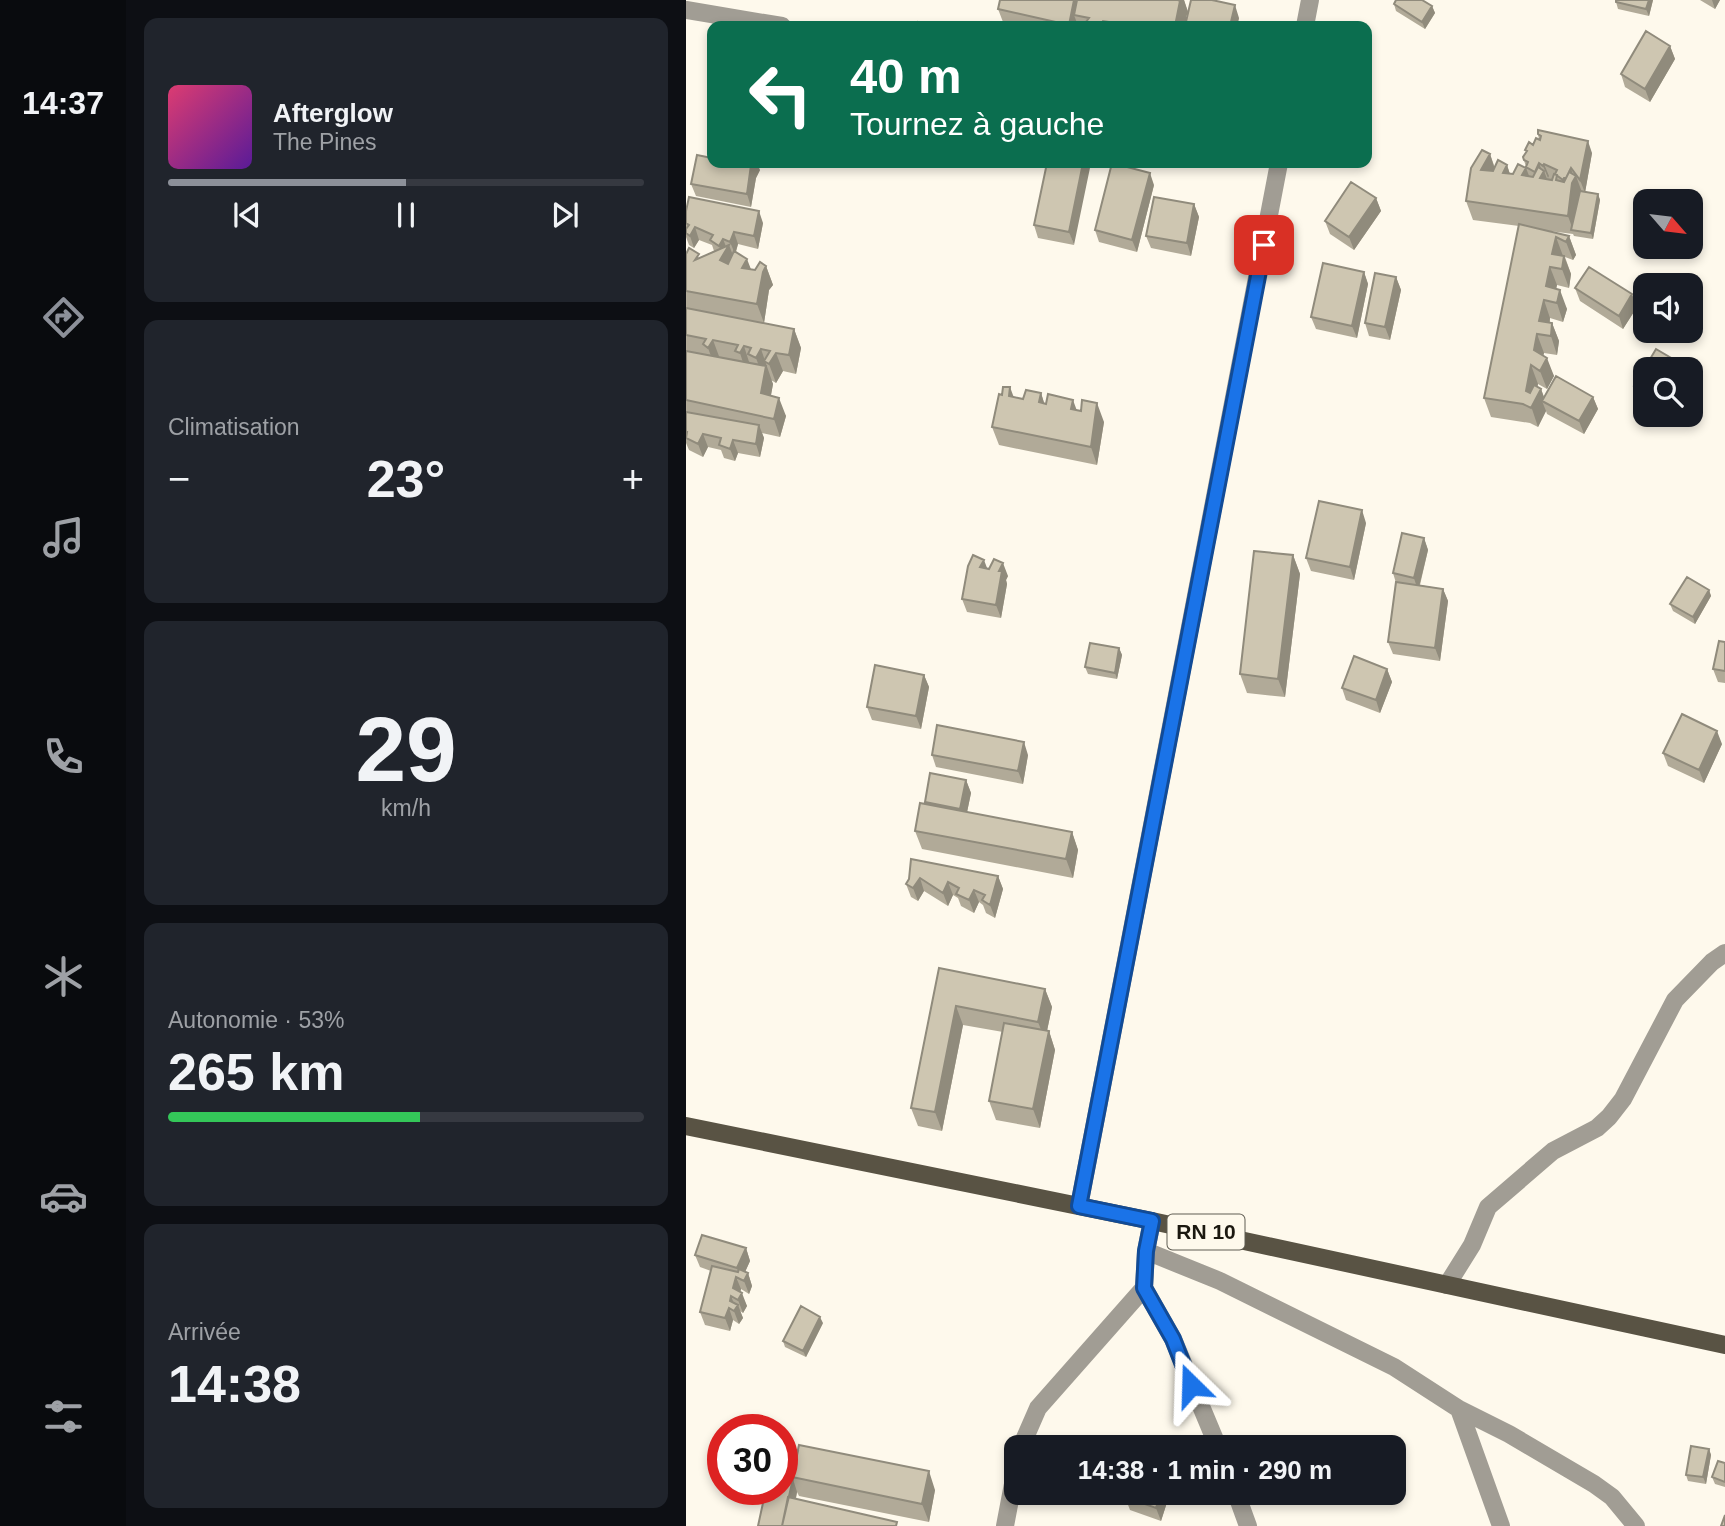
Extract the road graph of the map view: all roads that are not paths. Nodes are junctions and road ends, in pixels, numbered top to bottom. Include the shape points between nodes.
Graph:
1 (1310, 0) edge
2 (686, 9) edge
3 (754, 21) edge
4 (1307, 21) edge
5 (1278, 168) edge
6 (1725, 953) edge
7 (686, 1126) edge
8 (1079, 1206) junction
9 (1152, 1221) junction
10 (1146, 1251) junction
11 (1447, 1284) junction
12 (1144, 1288) junction
13 (1725, 1345) edge
14 (1459, 1409) junction
15 (1026, 1435) edge
16 (1213, 1435) edge
17 (1009, 1505) edge
18 (1240, 1505) edge
19 (1005, 1526) edge
20 (1248, 1526) edge
21 (1501, 1526) edge
22 (1636, 1526) edge

1 - 4 street
2 - 3 street
5 - 8 street
6 - 11 street via 1675,1000 1609,1117 1553,1151 1488,1207 1472,1245
7 - 8 main road, RN 10
8 - 9 main road, RN 10
9 - 10 street
9 - 11 main road, RN 10
10 - 12 street
10 - 14 street via 1333,1335
11 - 13 main road, RN 10
12 - 15 street via 1038,1408
12 - 16 street via 1173,1339
14 - 21 street
14 - 22 street via 1594,1484 1612,1497
17 - 19 street
18 - 20 street

